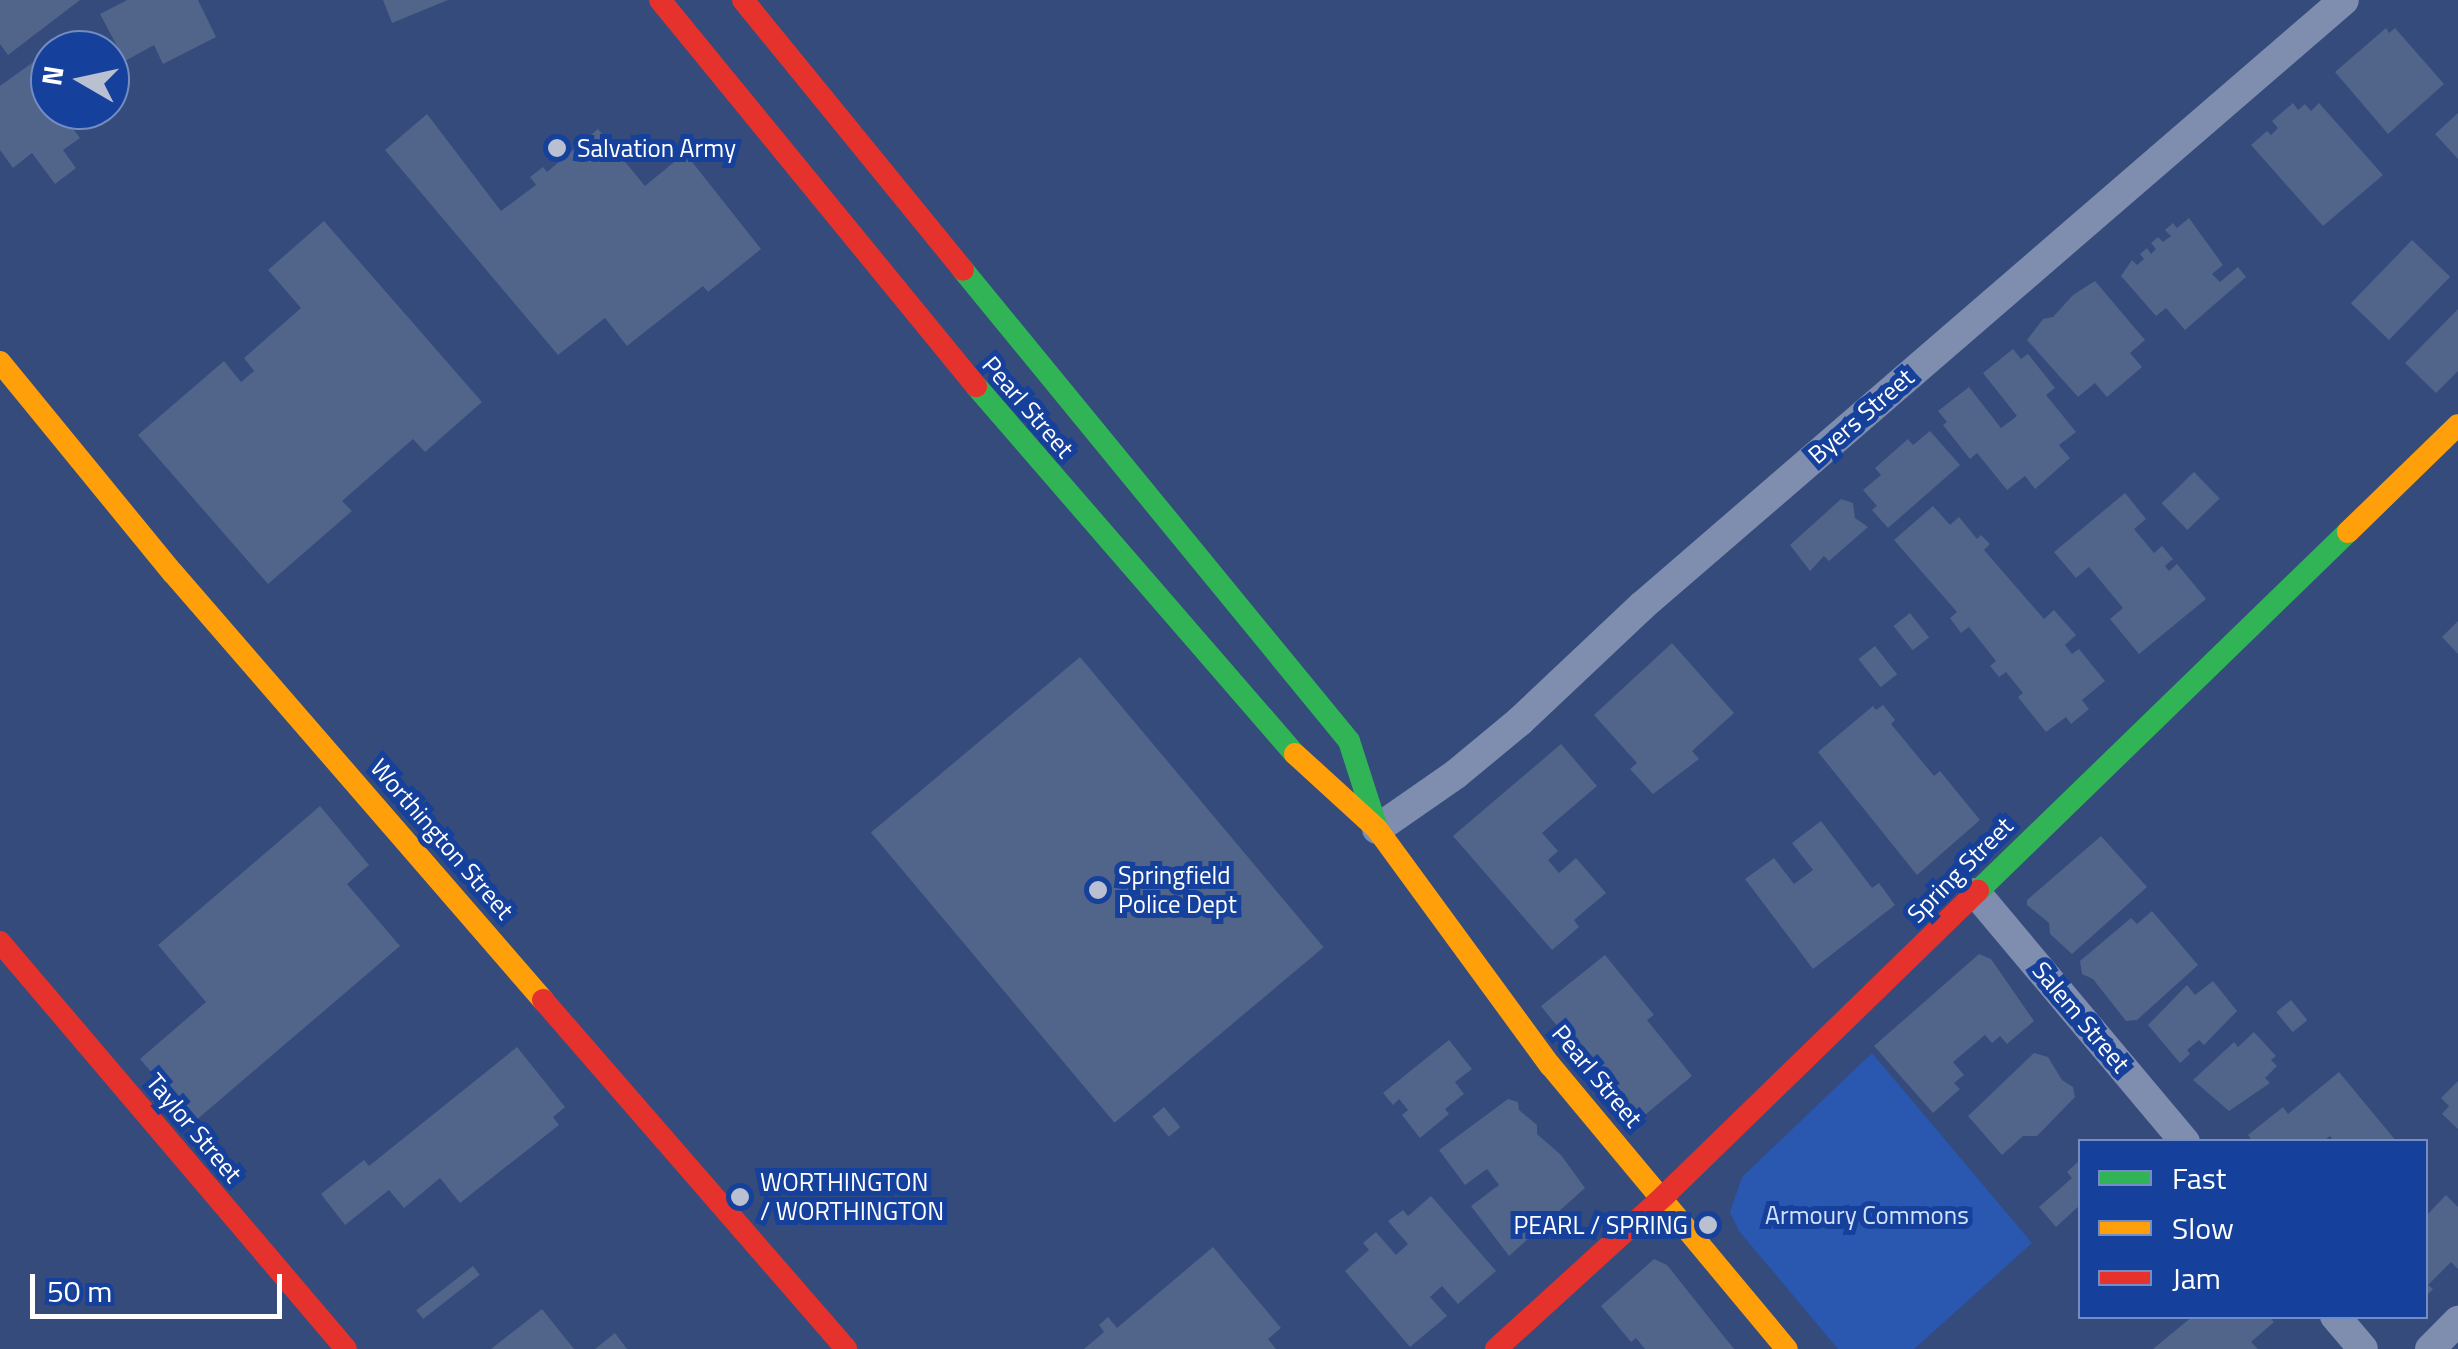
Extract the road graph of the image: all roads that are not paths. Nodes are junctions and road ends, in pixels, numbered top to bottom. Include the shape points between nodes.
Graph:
1 (660, 0) edge
2 (2344, 0) edge
3 (738, 3) edge
4 (0, 362) edge
5 (2458, 426) edge
6 (1131, 474) junction
7 (1084, 514) junction
8 (1377, 829) junction
9 (1976, 893) junction
10 (0, 942) edge
11 (2182, 1139) edge
12 (1664, 1196) junction
13 (2337, 1319) edge
14 (2458, 1321) edge
15 (346, 1349) edge
16 (846, 1349) edge
17 (1496, 1349) edge
18 (1788, 1349) edge
19 (2362, 1349) edge
20 (2430, 1349) edge

1 - 7 street, Pearl Street via 699,35 893,289
2 - 8 street, Byers Street via 1655,594 1520,721
3 - 6 street, Pearl Street
4 - 16 street, Worthington Street via 173,573
5 - 9 street, Spring Street
6 - 7 street
6 - 8 street, Pearl Street via 1349,741
7 - 8 street, Pearl Street via 1292,751
8 - 12 street, Pearl Street via 1550,1065
9 - 11 street, Salem Street
9 - 12 street, Spring Street
10 - 15 street, Taylor Street
12 - 17 street, Spring Street
12 - 18 street, Pearl Street
13 - 19 street
14 - 20 street

